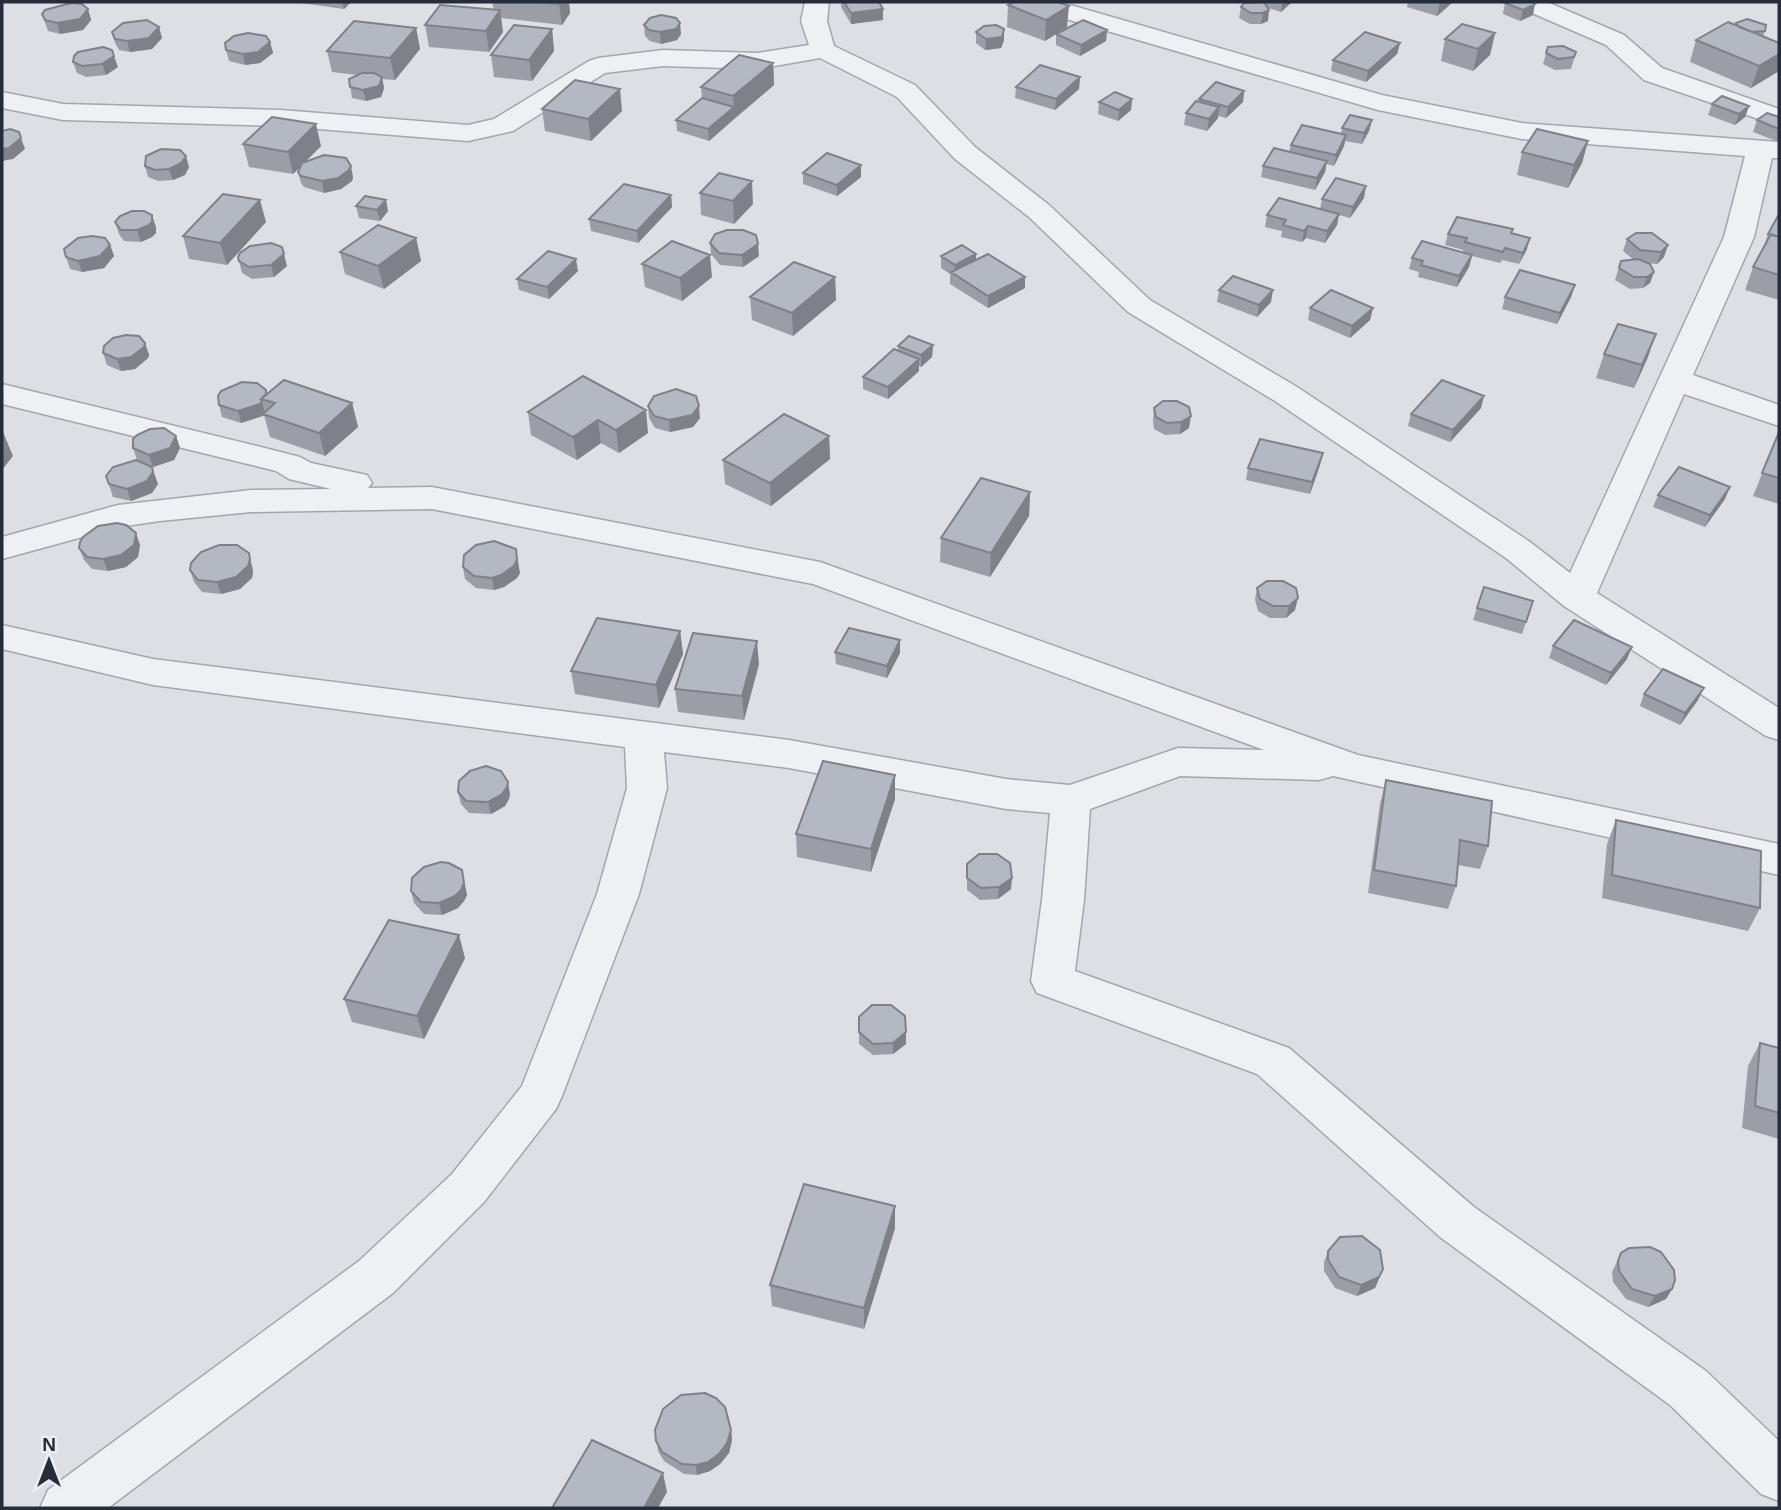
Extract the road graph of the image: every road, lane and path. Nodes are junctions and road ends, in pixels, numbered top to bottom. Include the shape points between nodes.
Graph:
1 (817, 2) edge
2 (1034, 2) edge
3 (1527, 2) edge
4 (823, 50) junction
5 (2, 100) edge
6 (1779, 118) edge
7 (1770, 151) edge
8 (1676, 380) junction
9 (2, 394) edge
10 (1779, 416) edge
11 (432, 498) junction
12 (2, 548) edge
13 (1577, 597) junction
14 (2, 637) edge
15 (1779, 726) edge
16 (644, 735) junction
17 (1353, 768) junction
18 (1071, 800) junction
19 (1779, 859) edge
20 (1779, 1476) edge
21 (66, 1508) edge

1 - 4 street via 814,21
2 - 7 street via 1378,102 1522,131
3 - 6 street via 1615,40 1653,74
4 - 5 street via 757,61 663,58 597,66 503,125 468,133 281,118 62,111
4 - 13 street via 906,91 965,153 1040,211 1139,306 1286,394 1518,551
7 - 8 street via 1739,237
8 - 10 street
8 - 13 street
9 - 11 street via 288,464 301,472
11 - 12 street via 251,501 160,510 106,519
11 - 17 street via 820,574
13 - 15 street
14 - 16 street via 153,672
16 - 18 street via 872,768 1006,794
16 - 21 street via 646,788 618,894 540,1096 468,1188 376,1277
17 - 18 street via 1178,762
17 - 19 street
18 - 20 street via 1052,981 1272,1061 1457,1222 1688,1388

